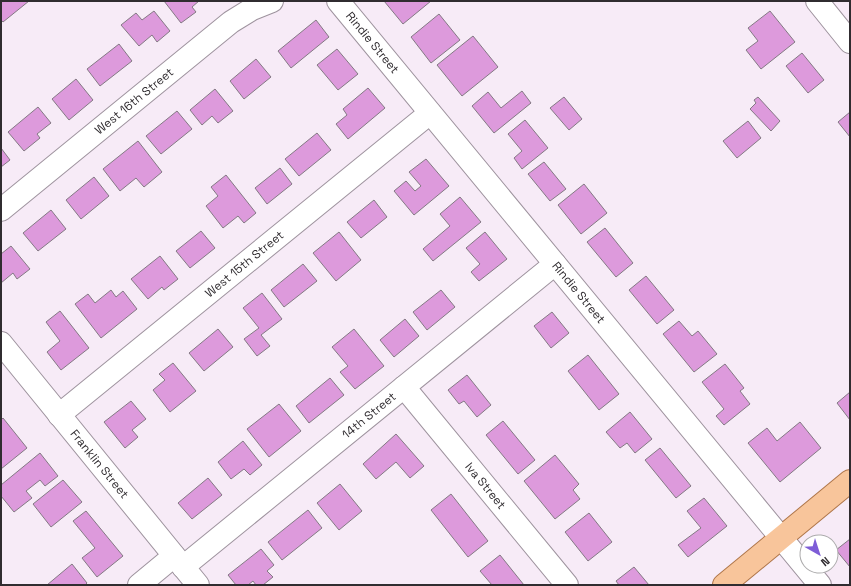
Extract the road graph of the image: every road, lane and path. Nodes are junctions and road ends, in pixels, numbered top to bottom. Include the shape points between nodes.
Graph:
1 (272, 1) edge
2 (338, 1) edge
3 (817, 1) edge
4 (850, 42) edge
5 (430, 112) junction
6 (1, 210) edge
7 (554, 264) junction
8 (1, 343) edge
9 (404, 387) junction
10 (60, 415) junction
11 (850, 481) edge
12 (781, 538) junction
13 (178, 561) junction
14 (139, 585) edge
15 (198, 585) edge
16 (567, 585) edge
17 (724, 585) edge
18 (820, 585) edge

1 - 6 street, West 16th Street via 231,22
2 - 5 street, Rindie Street
3 - 4 street
5 - 7 street, Rindie Street
5 - 10 street, West 15th Street
7 - 9 street, 14th Street
7 - 12 street, Rindie Street
8 - 10 street, Franklin Street
9 - 13 street, 14th Street
9 - 16 street, Iva Street
10 - 13 street, Franklin Street
11 - 12 main road
12 - 17 main road
12 - 18 street, Rindie Street
13 - 14 street, 14th Street
13 - 15 street, Franklin Street

